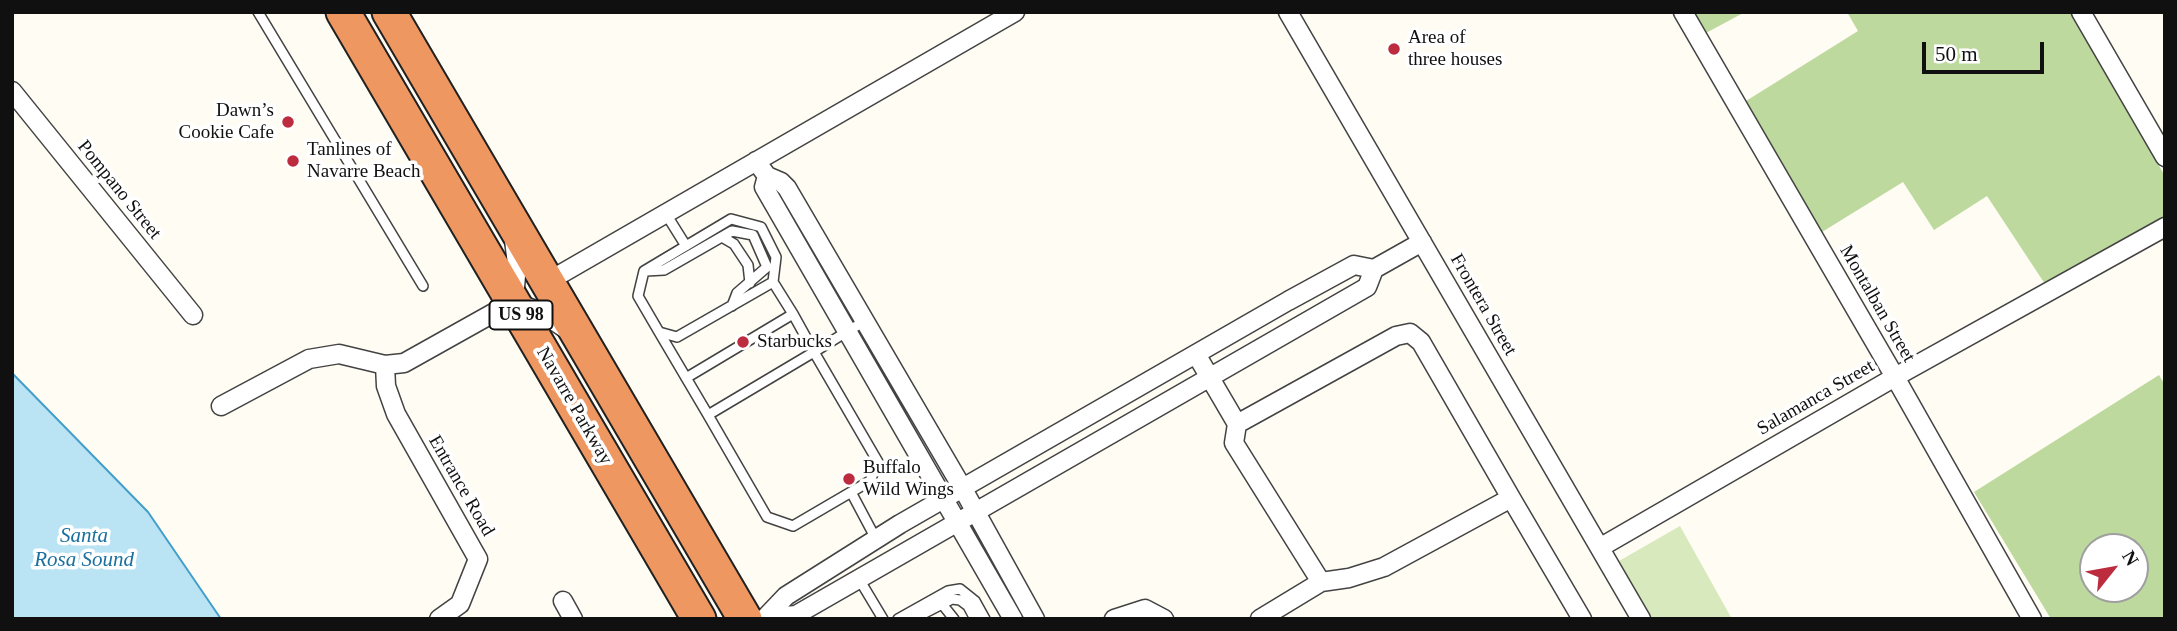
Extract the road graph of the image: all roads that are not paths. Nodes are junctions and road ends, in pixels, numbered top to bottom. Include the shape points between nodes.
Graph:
1 (258, 12) edge
2 (343, 12) edge
3 (389, 12) edge
4 (1015, 12) edge
5 (1288, 12) edge
6 (1683, 12) edge
7 (2081, 12) edge
8 (12, 91) edge
9 (2165, 157) edge
10 (762, 169) junction
11 (666, 214) junction
12 (511, 220) junction
13 (2165, 227) edge
14 (722, 237) junction
15 (1422, 242) junction
16 (686, 246) junction
17 (1374, 269) junction
18 (644, 271) junction
19 (547, 282) junction
20 (773, 282) junction
21 (750, 283) junction
22 (422, 286) dead end
23 (513, 302) junction
24 (732, 306) junction
25 (793, 314) junction
26 (193, 315) dead end
27 (865, 321) junction
28 (848, 331) junction
29 (659, 332) junction
30 (584, 345) junction
31 (814, 352) junction
32 (1196, 354) junction
33 (385, 365) junction
34 (1895, 377) junction
35 (686, 378) junction
36 (1209, 378) junction
37 (221, 406) dead end
38 (708, 415) junction
39 (1237, 424) junction
40 (970, 485) junction
41 (851, 492) junction
42 (1511, 498) junction
43 (944, 500) junction
44 (975, 513) junction
45 (958, 522) junction
46 (876, 539) junction
47 (1601, 547) junction
48 (859, 579) junction
49 (1321, 582) junction
50 (563, 601) dead end
51 (942, 604) junction
52 (439, 619) edge
53 (573, 619) edge
54 (699, 619) edge
55 (744, 619) edge
56 (765, 619) edge
57 (883, 619) edge
58 (898, 619) edge
59 (913, 619) edge
60 (954, 619) edge
61 (975, 619) edge
62 (985, 619) edge
63 (1013, 619) edge
64 (1035, 619) edge
65 (1114, 619) edge
66 (1164, 619) edge
67 (1260, 619) edge
68 (1581, 619) edge
69 (1641, 619) edge
70 (2032, 619) edge

1 - 22 lane
2 - 23 highway, Navarre Parkway / US 98
3 - 12 highway, Navarre Parkway / US 98
4 - 10 street
5 - 15 street, Frontera Street
6 - 34 street, Montalban Street
7 - 9 street
8 - 26 street, Pompano Street
10 - 11 street
10 - 27 street via 787,188
10 - 28 street via 764,187
11 - 16 lane
11 - 19 street
12 - 19 highway, Navarre Parkway / US 98
12 - 23 street via 517,264
13 - 34 street, Salamanca Street
14 - 18 lane via 664,270
14 - 21 lane via 734,244 748,265
14 - 21 lane via 732,231 753,235 767,267
15 - 17 street
15 - 47 street, Frontera Street
16 - 18 lane
16 - 20 lane via 731,219 761,227 776,257
17 - 32 street via 1354,265
17 - 36 street via 1367,287
18 - 29 lane via 638,296
19 - 30 highway, Navarre Parkway / US 98
20 - 24 lane
20 - 25 lane
21 - 24 lane via 737,293
23 - 30 street via 541,312
23 - 33 street via 404,363
23 - 54 highway, Navarre Parkway / US 98
24 - 29 lane via 677,338
25 - 31 lane
25 - 35 lane
27 - 28 lane
27 - 40 street
28 - 31 lane
28 - 43 street
29 - 35 lane
30 - 55 highway, Navarre Parkway / US 98
31 - 38 lane
31 - 41 lane via 878,462 870,481
32 - 36 street
32 - 40 street
33 - 37 street via 339,354 309,359
33 - 52 street, Entrance Road via 386,386 396,414 478,559 460,604
34 - 47 street, Salamanca Street
34 - 70 street, Montalban Street
35 - 38 lane
36 - 39 street
36 - 44 street
38 - 41 lane via 767,517 793,526
39 - 42 street via 1396,336 1410,333 1421,342
39 - 49 street via 1234,443
40 - 43 street
40 - 44 street
41 - 46 lane
42 - 49 street via 1384,567
42 - 68 street
43 - 45 street
43 - 46 street
44 - 45 street
44 - 64 street
45 - 48 street
45 - 63 street
46 - 56 street via 786,596
47 - 69 street, Frontera Street
48 - 56 street via 796,615
48 - 57 lane
49 - 67 street
50 - 53 street
51 - 59 lane
51 - 60 lane
51 - 61 lane via 960,600
58 - 62 lane via 960,589 975,601
65 - 66 street via 1145,609

